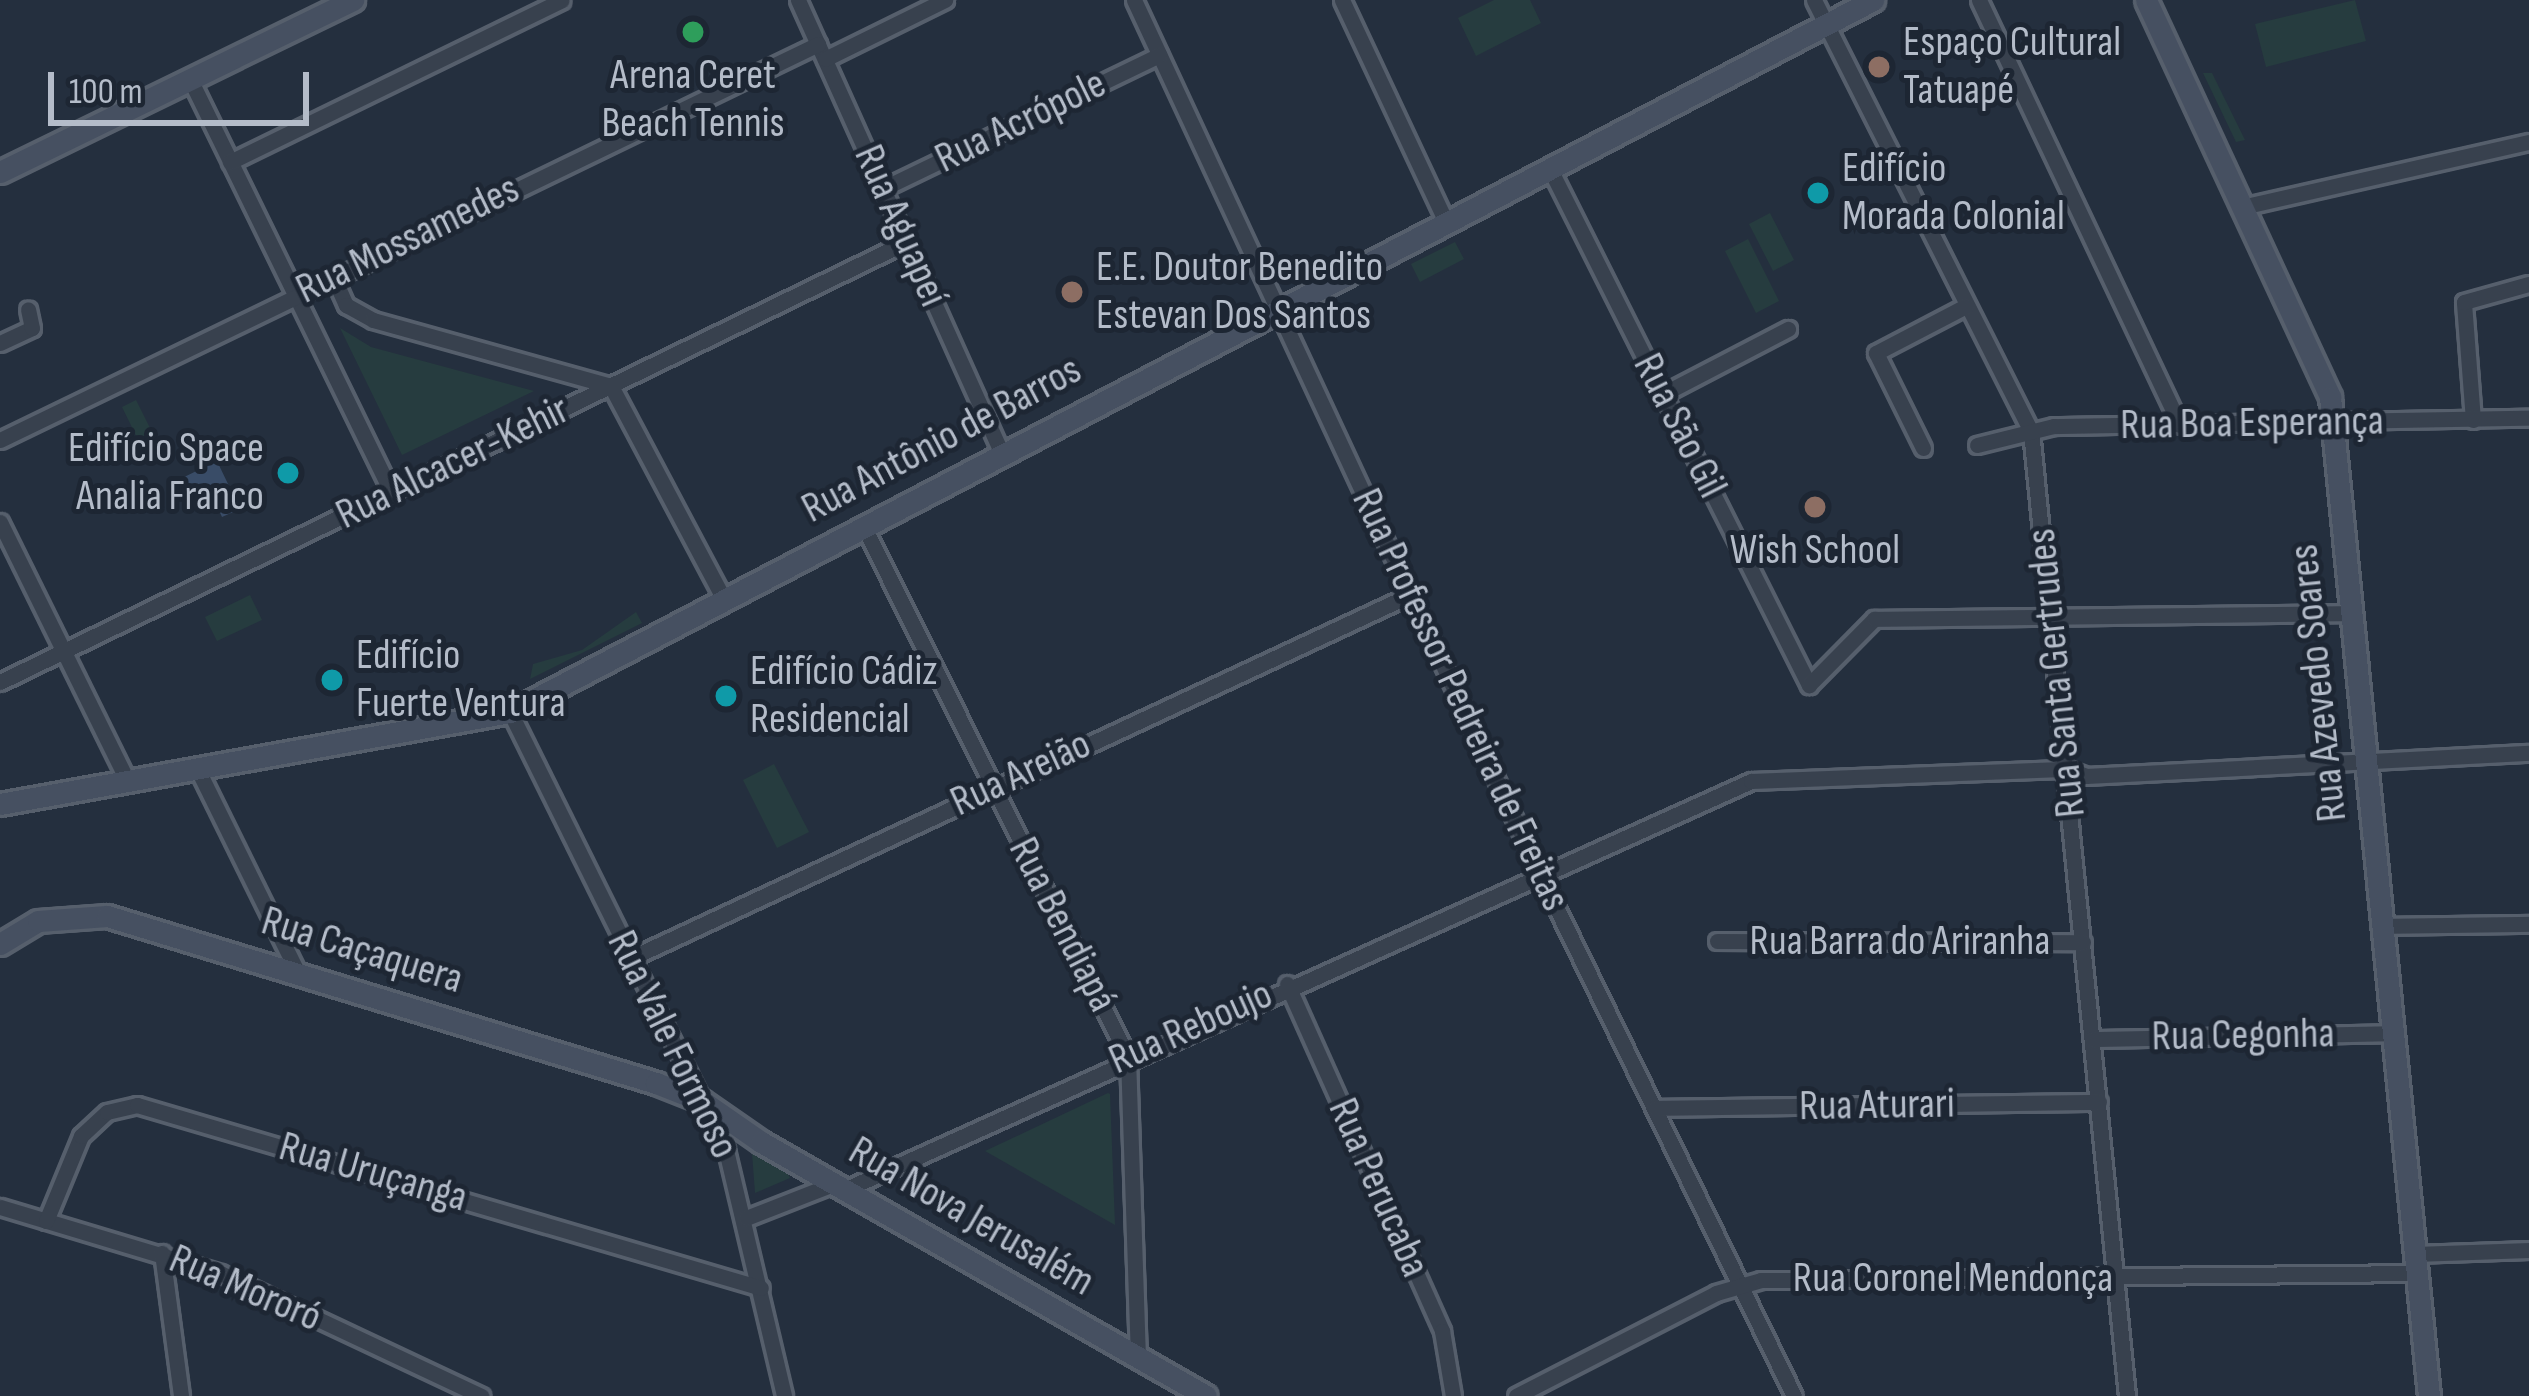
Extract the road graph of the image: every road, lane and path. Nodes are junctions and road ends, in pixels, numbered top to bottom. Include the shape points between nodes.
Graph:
1 (353, 0) edge
2 (562, 0) edge
3 (798, 0) edge
4 (945, 0) edge
5 (1134, 0) edge
6 (1342, 0) edge
7 (1814, 0) edge
8 (1873, 0) edge
9 (1979, 0) edge
10 (2146, 0) edge
11 (1826, 24) junction
12 (822, 52) junction
13 (1159, 55) junction
14 (190, 79) junction
15 (2529, 142) edge
16 (230, 162) junction
17 (1549, 167) junction
18 (0, 172) edge
19 (883, 189) junction
20 (2242, 207) junction
21 (1445, 220) junction
22 (906, 242) junction
23 (333, 276) junction
24 (2529, 284) edge
25 (296, 295) junction
26 (1966, 306) junction
27 (1276, 308) junction
28 (28, 309) dead end
29 (1788, 329) dead end
30 (0, 343) edge
31 (611, 386) junction
32 (1663, 394) junction
33 (2529, 418) edge
34 (2473, 420) junction
35 (2180, 425) junction
36 (2334, 425) junction
37 (2031, 431) junction
38 (0, 440) edge
39 (1977, 446) dead end
40 (1922, 448) dead end
41 (1001, 452) junction
42 (392, 493) junction
43 (0, 522) edge
44 (863, 525) junction
45 (1412, 594) junction
46 (724, 599) junction
47 (2352, 613) junction
48 (2053, 616) junction
49 (65, 653) junction
50 (0, 682) edge
51 (510, 712) junction
52 (2529, 753) edge
53 (2366, 756) junction
54 (2068, 769) junction
55 (198, 770) junction
56 (128, 782) junction
57 (993, 786) junction
58 (0, 804) edge
59 (1541, 876) junction
60 (2529, 924) edge
61 (2383, 926) junction
62 (1717, 941) dead end
63 (2083, 942) junction
64 (0, 944) edge
65 (631, 958) junction
66 (298, 973) junction
67 (1287, 985) junction
68 (2394, 1033) junction
69 (2092, 1039) junction
70 (1127, 1057) junction
71 (702, 1101) junction
72 (2098, 1102) junction
73 (1655, 1108) junction
74 (839, 1187) junction
75 (0, 1208) edge
76 (746, 1218) junction
77 (46, 1221) junction
78 (2529, 1250) edge
79 (162, 1253) junction
80 (2416, 1264) junction
81 (2118, 1279) junction
82 (1742, 1285) junction
83 (760, 1288) junction
84 (1138, 1357) junction
85 (457, 1391) edge
86 (181, 1396) edge
87 (481, 1396) edge
88 (784, 1396) edge
89 (1206, 1396) edge
90 (1453, 1396) edge
91 (1516, 1396) edge
92 (1794, 1396) edge
93 (2127, 1396) edge
94 (2429, 1396) edge

1 - 14 street
2 - 16 street
3 - 12 street, Rua Aguapeí
4 - 12 street, Rua Mossamedes
5 - 13 street, Rua Professor Pedreira de Freitas
6 - 21 street
7 - 11 street, Rua Santa Gertrudes
8 - 11 street, Rua Antônio de Barros
9 - 35 street
10 - 20 street, Rua Azevedo Soares
11 - 17 street, Rua Antônio de Barros
11 - 26 street, Rua Santa Gertrudes
12 - 19 street, Rua Aguapeí
12 - 23 street, Rua Mossamedes
13 - 19 street, Rua Acrópole
13 - 27 street, Rua Professor Pedreira de Freitas
14 - 16 street
14 - 18 street
15 - 20 street
16 - 25 street
17 - 21 street, Rua Antônio de Barros
17 - 32 street, Rua São Gil
19 - 22 street, Rua Aguapeí
20 - 36 street, Rua Azevedo Soares via 2330,398
21 - 27 street, Rua Antônio de Barros
22 - 31 street, Rua Alcacer-Kehir
22 - 41 street, Rua Aguapeí
23 - 25 street, Rua Mossamedes
23 - 31 street via 346,305 373,320
24 - 34 street via 2464,302
25 - 38 street, Rua Mossamedes
25 - 42 street
26 - 37 street, Rua Santa Gertrudes
26 - 40 street via 1876,353
27 - 41 street, Rua Antônio de Barros
27 - 45 street, Rua Professor Pedreira de Freitas
28 - 30 street via 32,328
29 - 32 street
31 - 42 street, Rua Alcacer-Kehir
31 - 46 street
32 - 48 street, Rua São Gil via 1809,685 1874,619
33 - 34 street, Rua Boa Esperança
34 - 36 street, Rua Boa Esperança
35 - 36 street, Rua Boa Esperança
35 - 37 street, Rua Boa Esperança
36 - 47 street, Rua Azevedo Soares
37 - 39 street, Rua Boa Esperança
37 - 48 street, Rua Santa Gertrudes
41 - 44 street, Rua Antônio de Barros
42 - 49 street, Rua Alcacer-Kehir
43 - 49 street
44 - 46 street, Rua Antônio de Barros
44 - 57 street, Rua Bendiapá
45 - 57 street, Rua Areião
45 - 59 street, Rua Professor Pedreira de Freitas
46 - 51 street, Rua Antônio de Barros
47 - 48 street
47 - 53 street, Rua Azevedo Soares
48 - 54 street, Rua Santa Gertrudes
49 - 50 street, Rua Alcacer-Kehir
49 - 56 street
51 - 55 street, Rua Antônio de Barros
51 - 65 street, Rua Vale Formoso
52 - 53 street, Rua Reboujo
53 - 54 street, Rua Reboujo via 2086,776
53 - 61 street, Rua Azevedo Soares
54 - 59 street, Rua Reboujo via 1750,782
54 - 63 street, Rua Santa Gertrudes
55 - 56 street, Rua Antônio de Barros
55 - 66 street
56 - 58 street, Rua Antônio de Barros
57 - 65 street, Rua Areião
57 - 70 street, Rua Bendiapá
59 - 67 street, Rua Reboujo
59 - 73 street, Rua Professor Pedreira de Freitas
60 - 61 street
61 - 68 street, Rua Azevedo Soares
62 - 63 street, Rua Barra do Ariranha
63 - 69 street, Rua Santa Gertrudes
64 - 66 street, Rua Caçaquera via 56,916 107,916
65 - 71 street, Rua Vale Formoso
66 - 71 street, Rua Caçaquera
67 - 70 street, Rua Reboujo
67 - 90 street, Rua Perucaba via 1442,1331
68 - 69 street, Rua Cegonha
68 - 80 street, Rua Azevedo Soares
69 - 72 street, Rua Santa Gertrudes
70 - 74 street, Rua Reboujo
70 - 84 street, Rua Bendiapá
71 - 74 street, Rua Nova Jerusalém
71 - 76 street, Rua Vale Formoso
72 - 73 street, Rua Aturari
72 - 81 street, Rua Santa Gertrudes
73 - 82 street, Rua Professor Pedreira de Freitas
74 - 76 street, Rua Reboujo
74 - 84 street, Rua Nova Jerusalém
75 - 77 street, Rua Mororó
76 - 83 street, Rua Vale Formoso
77 - 79 street, Rua Mororó
77 - 83 street, Rua Uruçanga via 81,1136 107,1112 136,1105
78 - 80 street, Rua Coronel Mendonça
79 - 85 street, Rua Mororó
79 - 86 street
80 - 81 street, Rua Coronel Mendonça
80 - 94 street, Rua Azevedo Soares
81 - 82 street, Rua Coronel Mendonça
81 - 93 street, Rua Santa Gertrudes
82 - 91 street, Rua Coronel Mendonça
82 - 92 street, Rua Professor Pedreira de Freitas
83 - 88 street, Rua Vale Formoso
84 - 89 street, Rua Nova Jerusalém
85 - 87 street, Rua Mororó

